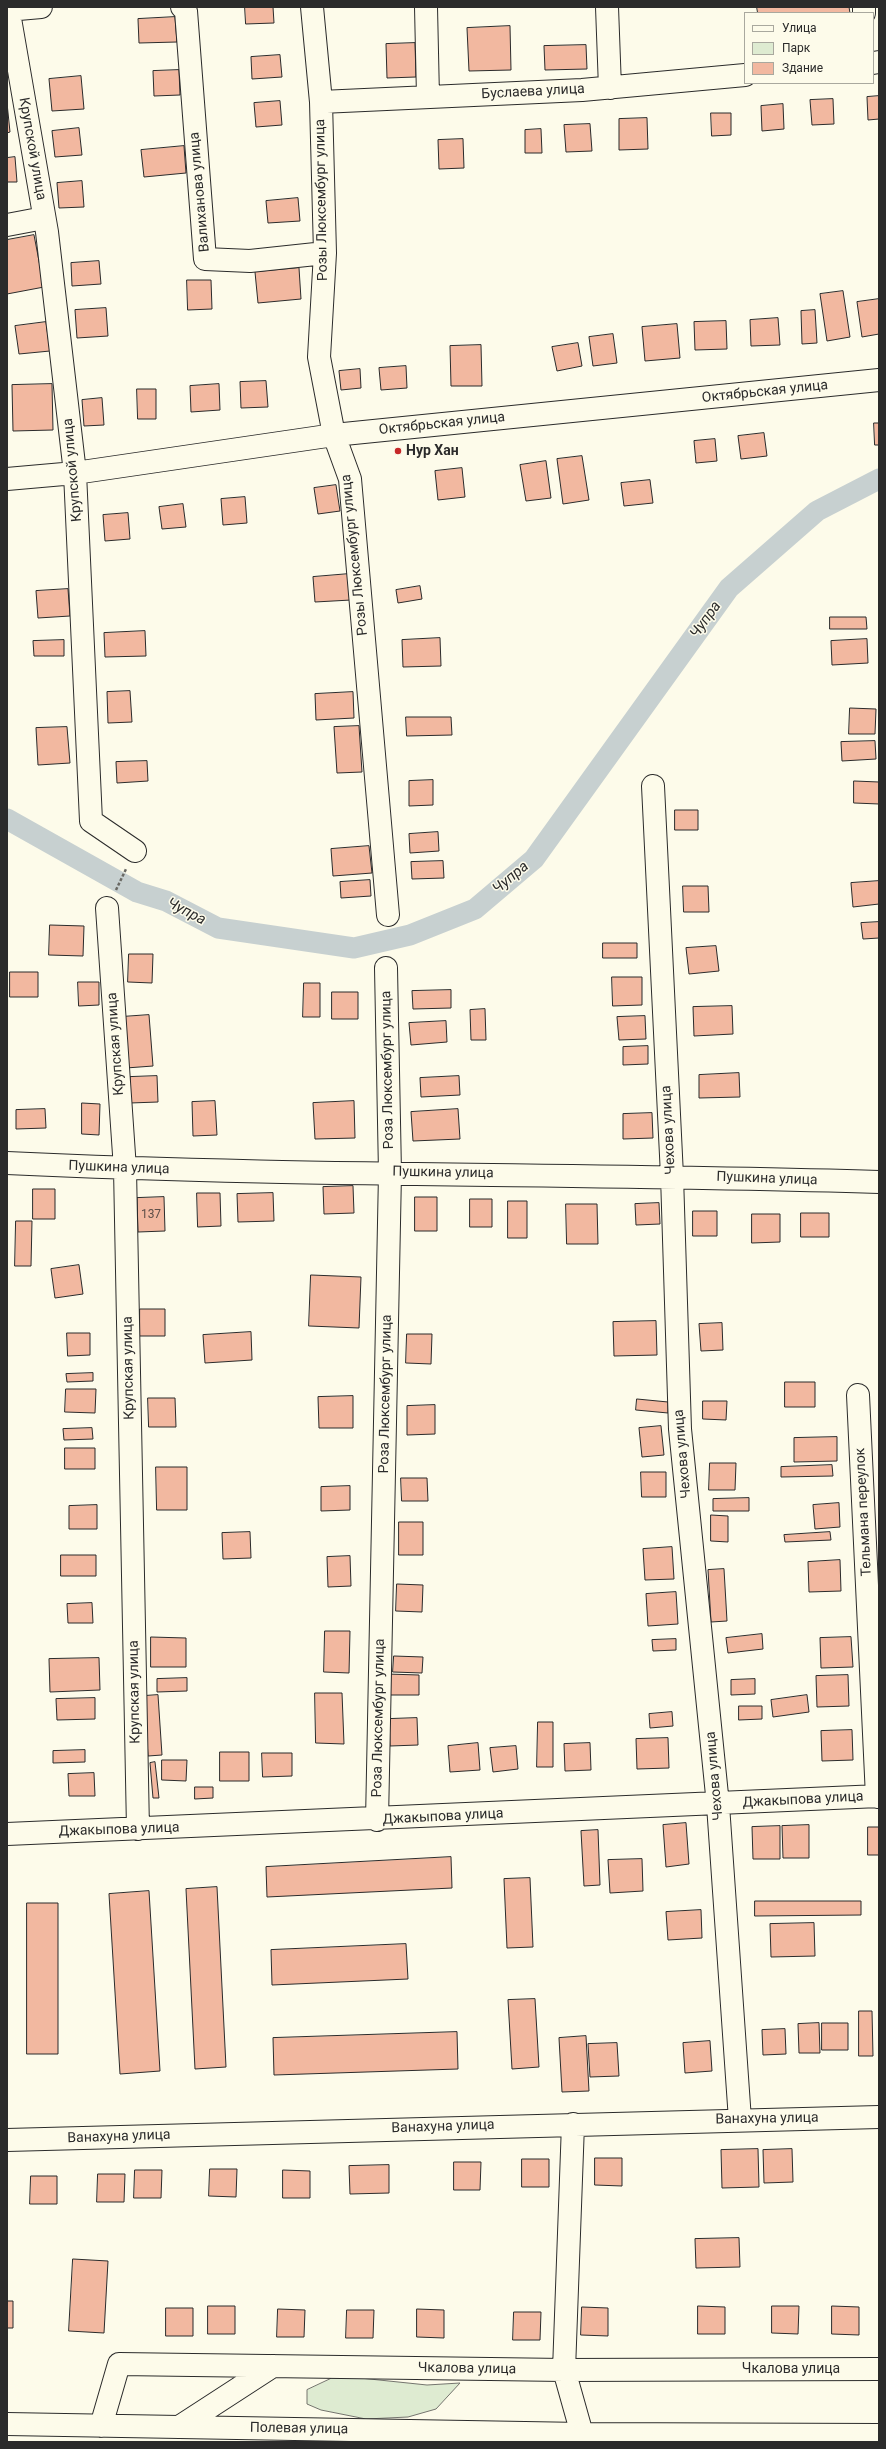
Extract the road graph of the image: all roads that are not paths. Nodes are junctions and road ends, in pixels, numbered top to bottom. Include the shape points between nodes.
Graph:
1 (41, 7) edge
2 (182, 7) edge
3 (312, 7) edge
4 (426, 7) edge
5 (607, 7) edge
6 (8, 9) edge
7 (744, 75) edge
8 (610, 88) junction
9 (428, 97) junction
10 (321, 102) junction
11 (44, 218) junction
12 (7, 225) edge
13 (325, 253) junction
14 (879, 380) edge
15 (334, 435) junction
16 (75, 473) junction
17 (7, 480) edge
18 (653, 786) dead end
19 (134, 850) road end
20 (107, 908) road end
21 (388, 915) dead end
22 (386, 968) dead end
23 (7, 1163) edge
24 (125, 1169) junction
25 (390, 1173) junction
26 (672, 1176) junction
27 (879, 1182) edge
28 (858, 1395) dead end
29 (878, 1796) edge
30 (718, 1805) junction
31 (377, 1820) junction
32 (138, 1829) junction
33 (7, 1834) edge
34 (879, 2117) edge
35 (740, 2120) junction
36 (573, 2124) junction
37 (7, 2140) edge
38 (273, 2366) junction
39 (879, 2369) edge
40 (564, 2370) junction
41 (7, 2424) edge
42 (101, 2426) junction
43 (179, 2427) junction
44 (582, 2434) junction
45 (879, 2435) edge

1 - 6 street
2 - 13 street, Валиханова улица via 186,11 205,259 250,261
3 - 10 street, Розы Люксембург улица
4 - 9 street
5 - 8 street
6 - 11 street, Крупской улица
7 - 8 street, Буслаева улица
8 - 9 street, Буслаева улица
9 - 10 street, Буслаева улица
10 - 13 street, Розы Люксембург улица
11 - 12 street
11 - 16 street, Крупской улица
13 - 15 street, Розы Люксембург улица via 319,357
14 - 15 street, Октябрьская улица
15 - 16 street, Октябрьская улица
15 - 21 street, Розы Люксембург улица via 350,479
16 - 17 street, Октябрьская улица
16 - 19 street, Крупской улица via 91,821
18 - 26 street, Чехова улица
20 - 24 street, Крупская улица
22 - 25 street, Роза Люксембург улица
23 - 24 street, Пушкина улица
24 - 25 street, Пушкина улица
24 - 32 street, Крупская улица
25 - 26 street, Пушкина улица
25 - 31 street, Роза Люксембург улица
26 - 27 street, Пушкина улица
26 - 30 street, Чехова улица via 680,1429
28 - 29 street, Тельмана переулок
29 - 30 street, Джакыпова улица
30 - 31 street, Джакыпова улица
30 - 35 street, Чехова улица
31 - 32 street, Джакыпова улица
32 - 33 street, Джакыпова улица
34 - 35 street, Ванахуна улица
35 - 36 street, Ванахуна улица
36 - 37 street, Ванахуна улица
36 - 40 street
38 - 40 street, Чкалова улица
38 - 42 street, Чкалова улица via 119,2364
38 - 43 street
39 - 40 street, Чкалова улица
40 - 44 street
41 - 42 street, Полевая улица
42 - 43 street, Полевая улица
43 - 44 street, Полевая улица
44 - 45 street, Полевая улица

